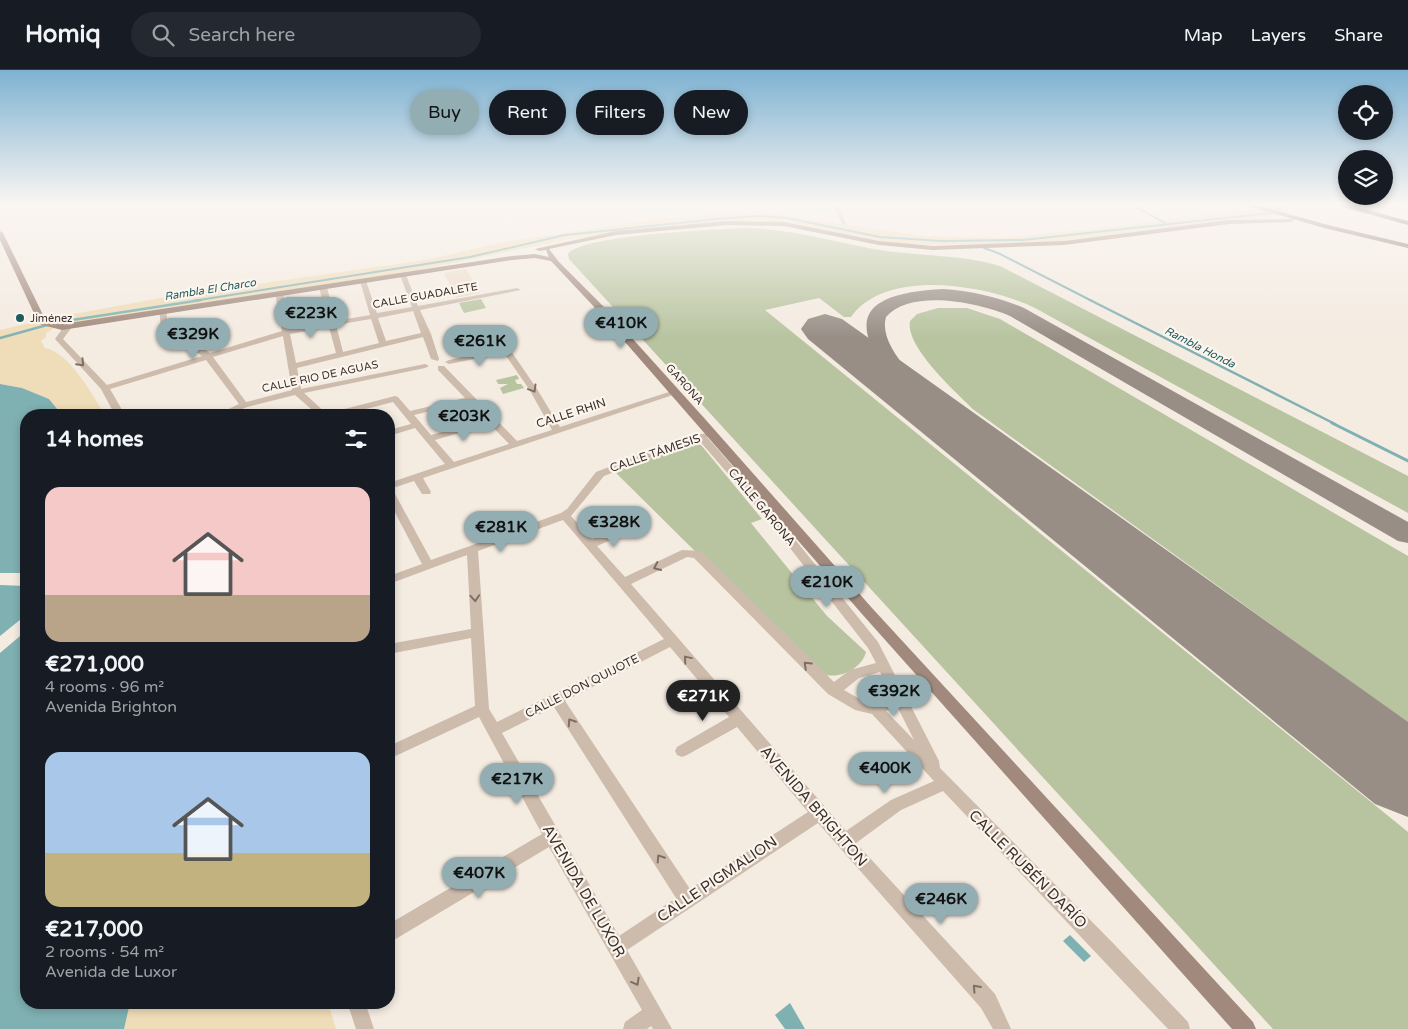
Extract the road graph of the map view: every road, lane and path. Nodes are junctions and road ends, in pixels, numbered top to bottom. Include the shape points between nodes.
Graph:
1 (7, 248) edge
2 (549, 248) edge
3 (553, 248) edge
4 (549, 251) junction
5 (537, 253) junction
6 (556, 262) junction
7 (403, 275) junction
8 (363, 281) junction
9 (323, 287) junction
10 (518, 290) dead end
11 (279, 293) junction
12 (416, 308) junction
13 (162, 311) junction
14 (374, 316) junction
15 (332, 323) junction
16 (68, 326) junction
17 (288, 332) junction
18 (427, 334) junction
19 (383, 344) junction
20 (340, 355) junction
21 (208, 356) junction
22 (435, 359) junction
23 (448, 362) junction
24 (294, 366) junction
25 (426, 366) junction
26 (441, 368) junction
27 (105, 388) junction
28 (297, 392) junction
29 (675, 393) junction
30 (470, 399) junction
31 (244, 405) junction
32 (117, 409) edge
33 (235, 409) edge
34 (316, 409) edge
35 (354, 409) edge
36 (407, 414) junction
37 (492, 421) junction
38 (416, 425) junction
39 (395, 431) edge
40 (557, 431) junction
41 (707, 436) junction
42 (428, 439) junction
43 (515, 445) junction
44 (452, 466) junction
45 (417, 477) junction
46 (395, 484) edge
47 (426, 492) dead end
48 (395, 503) edge
49 (565, 515) junction
50 (628, 528) dead end
51 (591, 544) junction
52 (472, 549) junction
53 (428, 565) junction
54 (395, 578) edge
55 (623, 583) junction
56 (477, 632) junction
57 (672, 641) junction
58 (395, 648) edge
59 (884, 666) junction
60 (833, 690) junction
61 (556, 699) junction
62 (901, 699) junction
63 (482, 709) junction
64 (876, 709) junction
65 (738, 719) junction
66 (493, 731) junction
67 (395, 750) edge
68 (682, 751) dead end
69 (944, 784) junction
70 (819, 813) junction
71 (552, 837) junction
72 (845, 841) junction
73 (687, 899) junction
74 (395, 930) edge
75 (617, 947) junction
76 (358, 1009) edge
77 (658, 1021) edge
78 (365, 1029) edge
79 (632, 1029) edge
80 (1002, 1029) edge
81 (1181, 1029) edge
82 (1246, 1029) edge

1 - 16 main road via 42,320 52,326
2 - 5 main road
3 - 4 main road
4 - 5 main road via 547,254
4 - 6 main road, GARONA
5 - 6 main road
5 - 7 main road
6 - 29 main road, GARONA
7 - 8 main road
7 - 12 street
8 - 9 main road
8 - 14 street
9 - 11 main road
9 - 15 street
10 - 12 street, CALLE GUADALETE
11 - 13 main road
11 - 17 street
12 - 14 street, CALLE GUADALETE
12 - 18 street
13 - 16 main road
13 - 21 street via 164,325
14 - 15 street, CALLE GUADALETE
14 - 19 street
15 - 17 street, CALLE GUADALETE
15 - 20 street
16 -> 27 street via 59,339
17 - 21 street, CALLE GUADALETE
17 - 24 street
18 - 19 street
18 - 22 street
19 - 20 street
20 - 24 street
21 - 27 street, CALLE GUADALETE
21 - 31 street
22 - 23 street
22 - 25 street
23 - 26 street
23 -> 40 street via 506,350 533,388
24 - 28 street
25 - 26 street
25 - 28 street, CALLE RIO DE AGUAS
26 - 30 street
27 - 32 street
28 - 31 street, CALLE RIO DE AGUAS
28 - 34 street
29 - 40 street, CALLE RHIN
29 - 41 main road, GARONA via 701,421
30 - 36 street
30 - 37 street
31 - 33 street, CALLE RIO DE AGUAS
35 - 36 street via 395,398
36 - 38 street
37 - 42 street
37 - 43 street
38 - 39 street
38 - 42 street
40 - 43 street, CALLE RHIN
41 - 49 street, CALLE TÁMESIS via 600,474
41 - 59 street, CALLE GARONA via 873,645
41 - 82 main road, GARONA
42 - 44 street
43 - 44 street, CALLE RHIN
44 - 45 street, CALLE RHIN
45 - 46 street, CALLE RHIN
45 - 47 street
48 - 53 street
49 - 51 street, AVENIDA BRIGHTON
49 - 52 street, CALLE TÁMESIS
50 - 51 street
51 - 55 street, AVENIDA BRIGHTON
52 - 53 street, CALLE TÁMESIS
52 -> 56 street, AVENIDA DE LUXOR
53 - 54 street, CALLE TÁMESIS
55 - 57 street, AVENIDA BRIGHTON
60 -> 55 street via 696,554 686,553
56 - 58 street
56 - 63 street, AVENIDA DE LUXOR
57 - 61 street, CALLE DON QUIJOTE
65 -> 57 street, AVENIDA BRIGHTON
59 - 60 street via 855,674
59 - 62 street, CALLE GARONA
60 - 64 street via 860,706
61 - 66 street, CALLE DON QUIJOTE
73 -> 61 street
62 - 64 street
62 - 69 street, CALLE GARONA
63 - 66 street, AVENIDA DE LUXOR
63 - 67 street
64 - 69 street, CALLE RUBÉN DARÍO
65 - 68 street
65 - 70 street, AVENIDA BRIGHTON
66 - 71 street, AVENIDA DE LUXOR
69 - 72 street via 896,805
69 - 81 street, CALLE RUBÉN DARÍO via 1120,962
70 - 72 street, AVENIDA BRIGHTON
70 - 73 street, CALLE PIGMALION
71 - 74 street
71 - 75 street, AVENIDA DE LUXOR
80 -> 72 street, AVENIDA BRIGHTON via 988,1001
73 - 75 street, CALLE PIGMALION
75 -> 77 street, AVENIDA DE LUXOR
76 - 78 street
77 - 79 street

